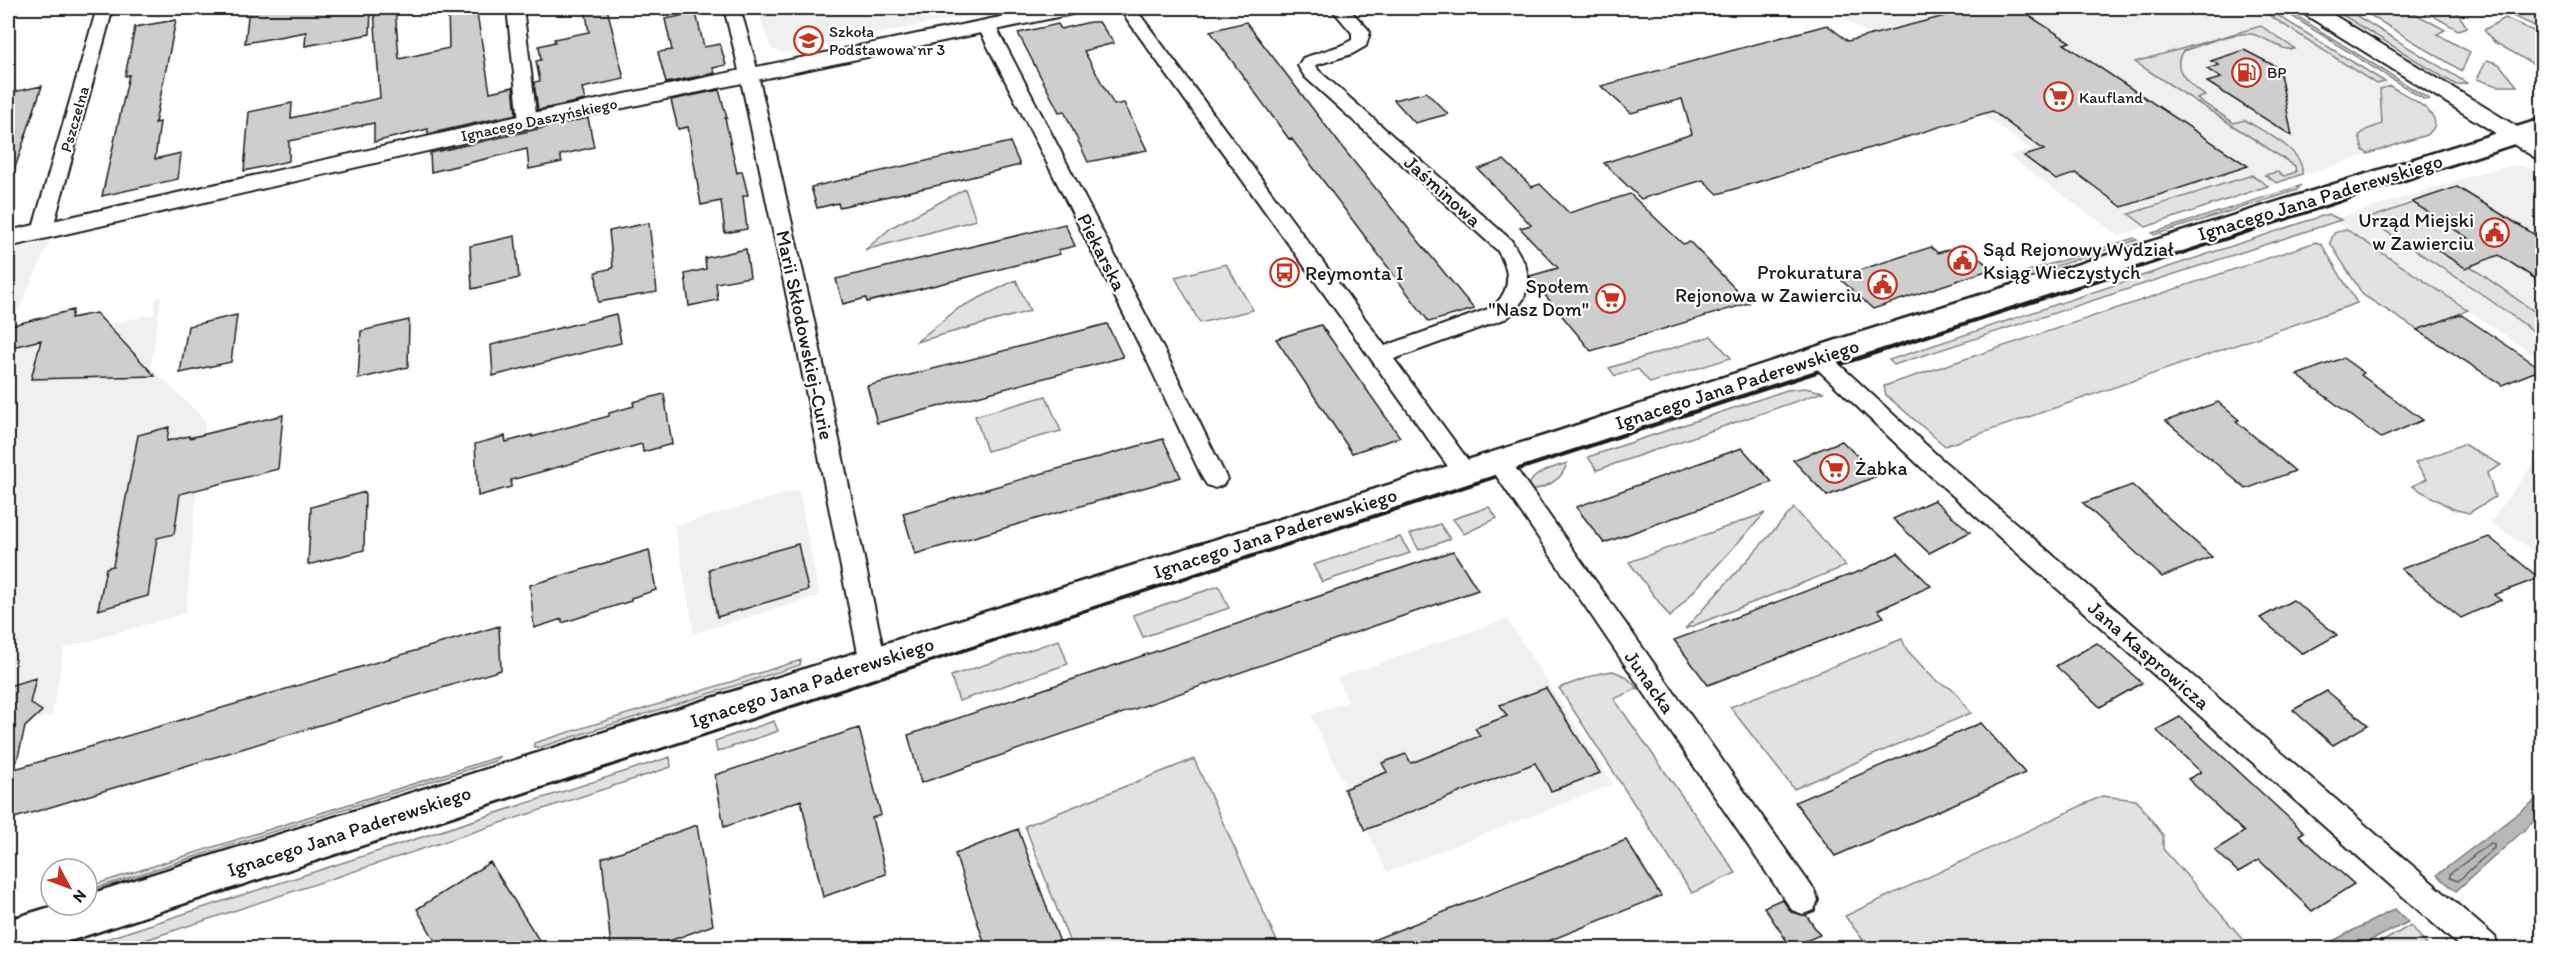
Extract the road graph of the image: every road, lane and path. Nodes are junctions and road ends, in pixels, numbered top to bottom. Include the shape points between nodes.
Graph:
1 (105, 8) edge
2 (515, 8) edge
3 (732, 8) edge
4 (1072, 8) edge
5 (1127, 8) edge
6 (1339, 8) edge
7 (2308, 8) edge
8 (987, 27) junction
9 (748, 74) junction
10 (528, 121) junction
11 (2542, 127) edge
12 (2515, 136) junction
13 (2542, 153) edge
14 (42, 231) junction
15 (8, 239) edge
16 (1381, 357) junction
17 (1818, 357) junction
18 (1499, 462) junction
19 (1465, 473) junction
20 (1215, 479) dead end
21 (873, 663) junction
22 (1803, 900) dead end
23 (8, 941) edge
24 (2475, 941) edge

1 - 14 street, Pszczelna
2 - 10 street
3 - 9 street, Marii Skłodowskiej-Curie
4 - 8 street, Ignacego Daszyńskiego
5 - 16 street
6 - 16 street, Jaśminowa via 1361,32 1360,42 1346,51 1309,62 1311,73 1504,245 1513,258 1519,281 1517,296 1499,313
7 - 12 street
8 - 9 street, Ignacego Daszyńskiego
8 - 20 street, Piekarska
9 - 10 street, Ignacego Daszyńskiego
9 - 21 street, Marii Skłodowskiej-Curie
10 - 14 street, Ignacego Daszyńskiego
11 - 12 main road, Ignacego Jana Paderewskiego
12 - 13 street
12 - 17 main road, Ignacego Jana Paderewskiego
14 - 15 street, Ignacego Daszyńskiego
16 - 19 street
17 - 18 main road, Ignacego Jana Paderewskiego
17 - 24 street, Jana Kasprowicza via 1931,463
18 - 19 main road, Ignacego Jana Paderewskiego
18 - 22 street, Junacka
19 - 21 main road, Ignacego Jana Paderewskiego
21 - 23 main road, Ignacego Jana Paderewskiego

